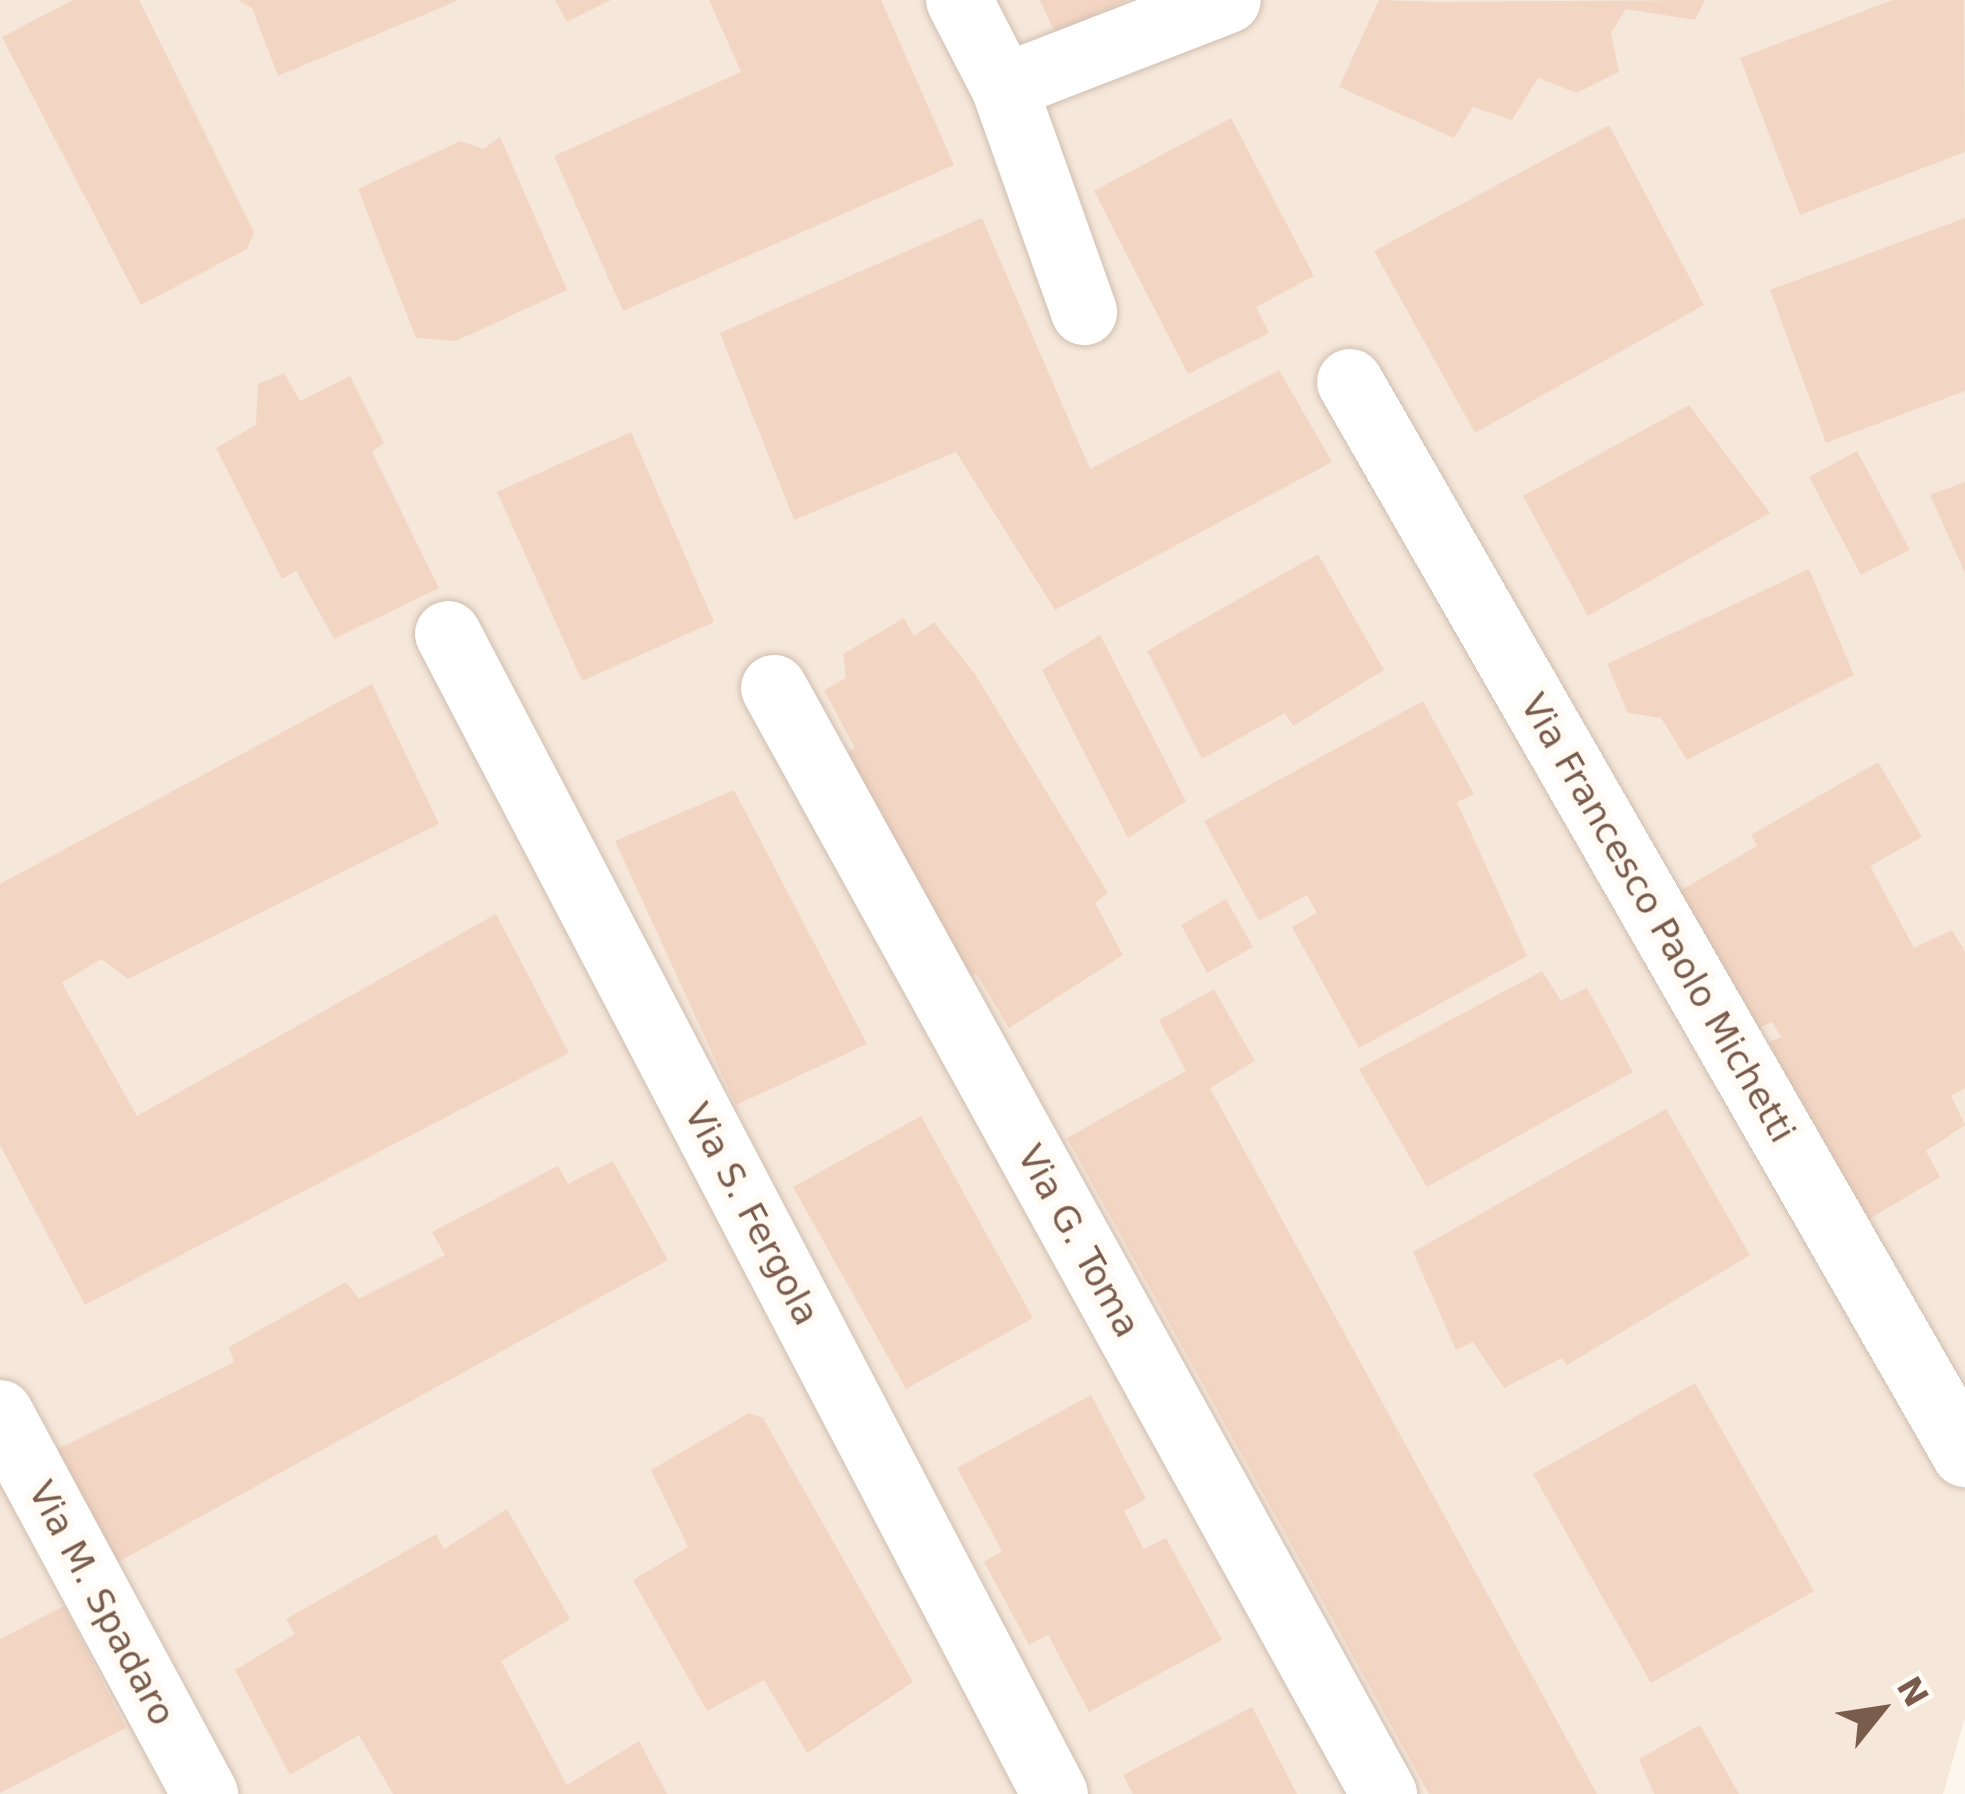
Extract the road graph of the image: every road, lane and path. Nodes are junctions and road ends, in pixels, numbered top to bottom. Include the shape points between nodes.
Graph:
1 (959, 0) edge
2 (1228, 0) edge
3 (1004, 87) junction
4 (1084, 311) dead end
5 (1350, 382) dead end
6 (448, 634) dead end
7 (774, 688) dead end
8 (0, 1413) edge
9 (1965, 1454) edge
10 (205, 1794) edge
11 (1055, 1794) edge
12 (1384, 1794) edge

1 - 3 street
2 - 3 street
3 - 4 street
5 - 9 street, Via Francesco Paolo Michetti
6 - 11 street, Via S. Fergola
7 - 12 street, Via G. Toma
8 - 10 street, Via M. Spadaro

